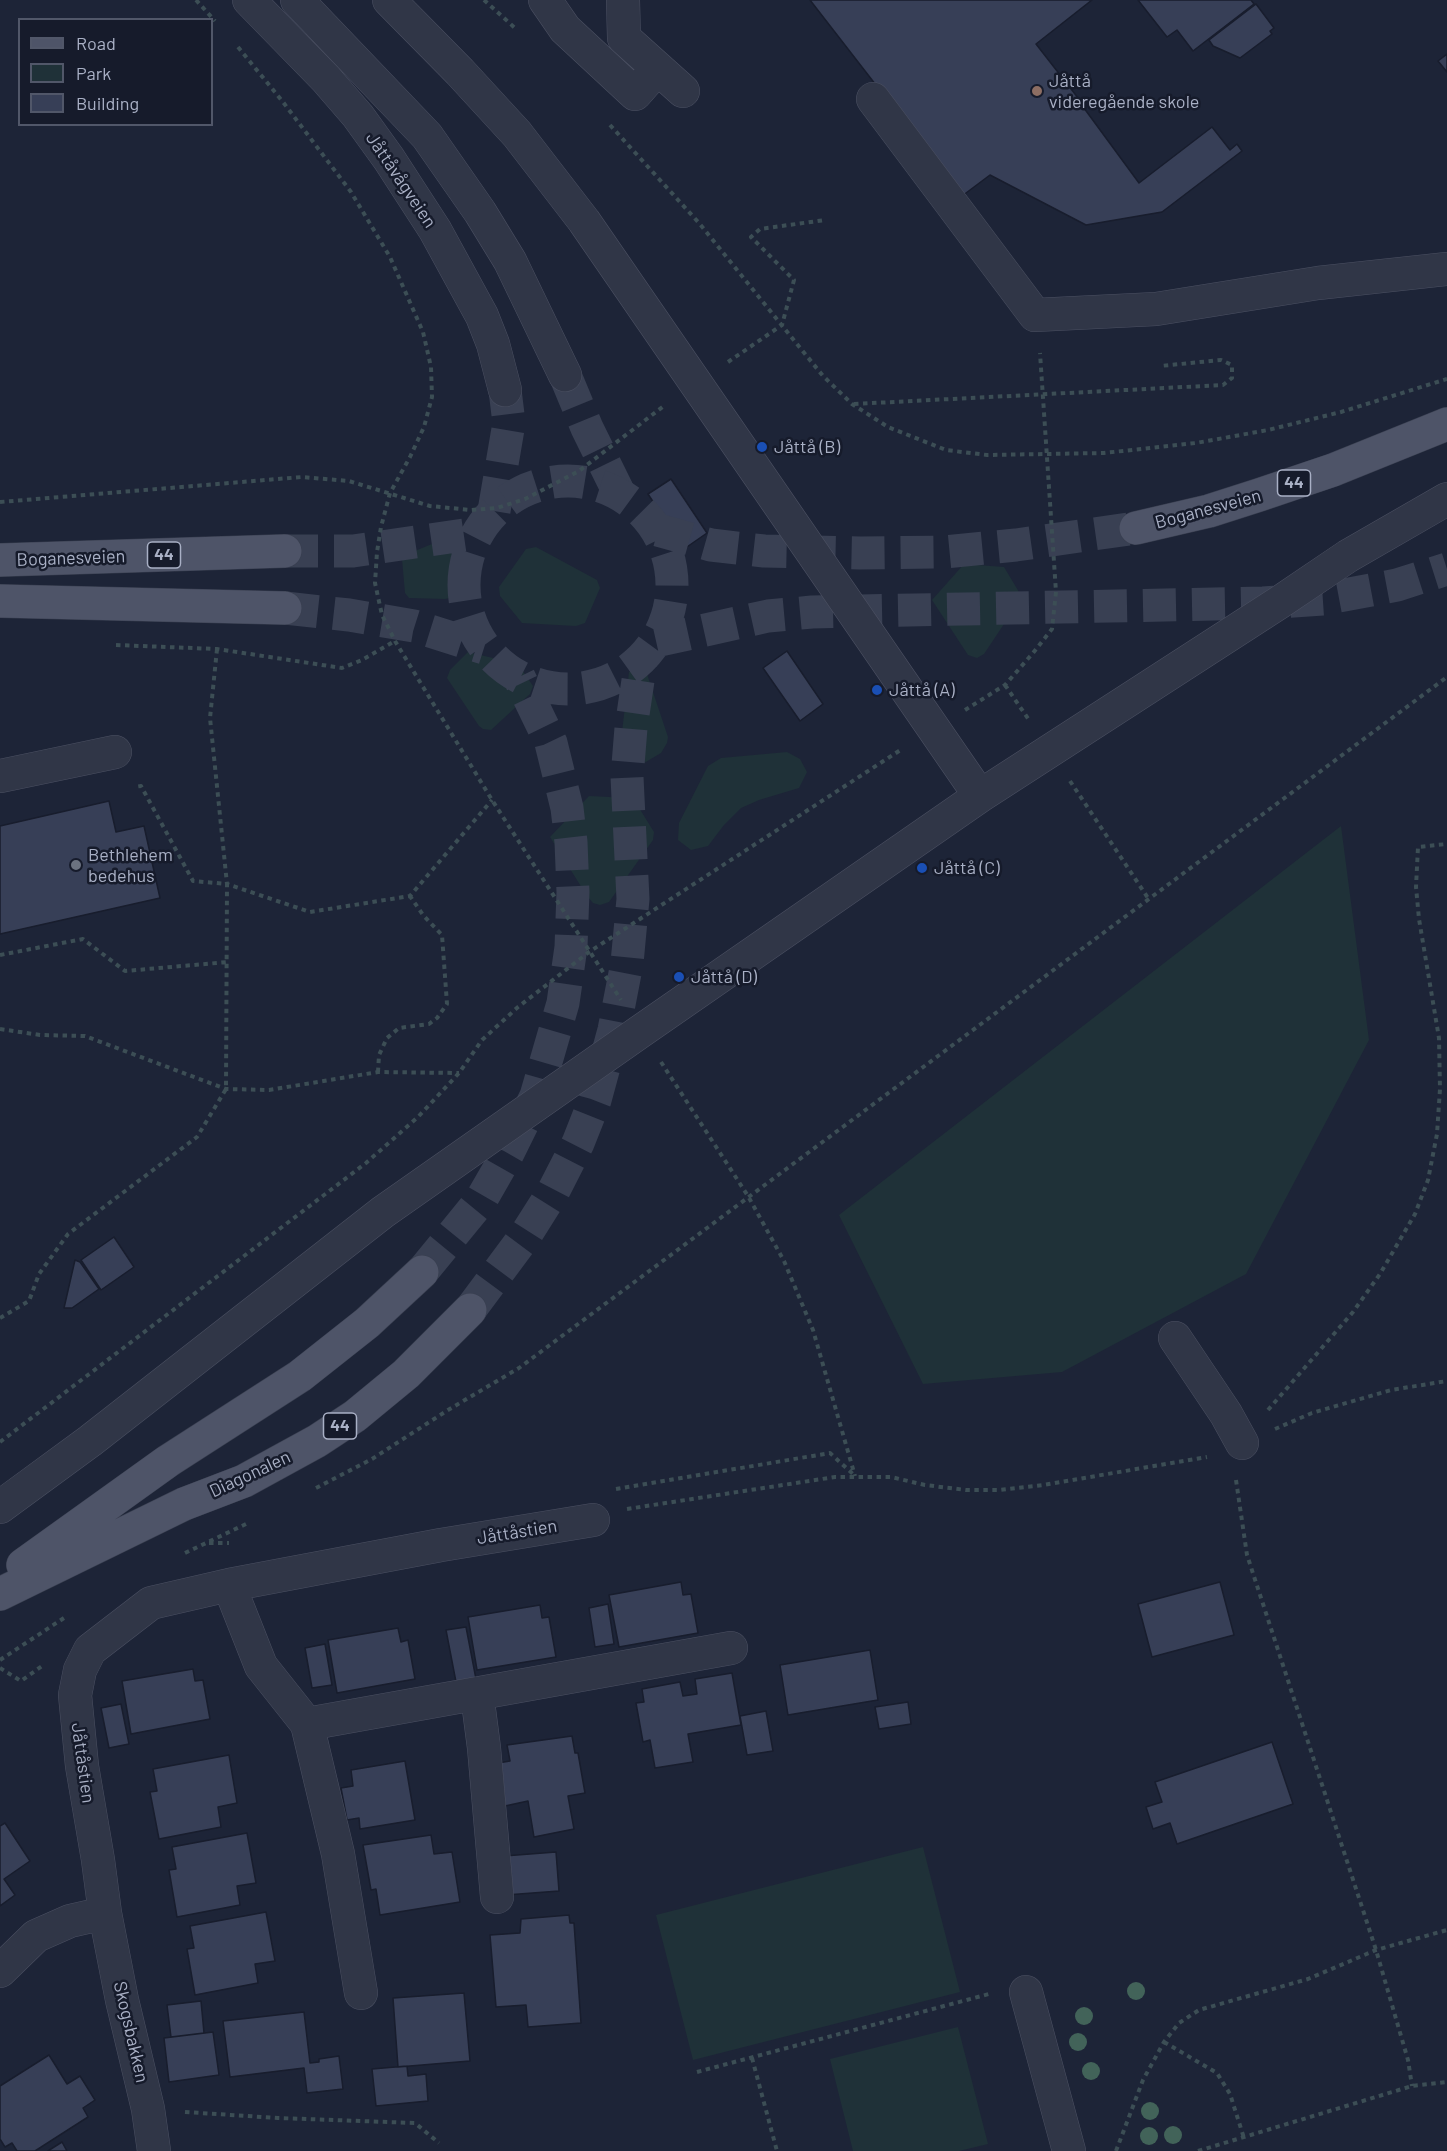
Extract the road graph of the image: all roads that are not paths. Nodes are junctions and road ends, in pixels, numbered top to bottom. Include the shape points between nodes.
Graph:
1 (249, 0) edge
2 (297, 0) edge
3 (389, 0) edge
4 (545, 0) edge
5 (623, 0) edge
6 (657, 69) junction
7 (683, 91) dead end
8 (873, 99) dead end
9 (1447, 269) edge
10 (565, 375) tunnel mouth
11 (506, 390) tunnel mouth
12 (1447, 424) edge
13 (1447, 499) edge
14 (1136, 528) tunnel mouth
15 (285, 552) tunnel mouth
16 (0, 560) edge
17 (0, 602) edge
18 (285, 608) tunnel mouth
19 (115, 752) dead end
20 (0, 776) edge
21 (980, 796) junction
22 (422, 1272) tunnel mouth
23 (470, 1310) tunnel mouth
24 (1175, 1338) dead end
25 (1242, 1443) road end
26 (0, 1507) edge
27 (593, 1520) road end
28 (0, 1582) edge
29 (229, 1585) junction
30 (0, 1594) edge
31 (731, 1648) dead end
32 (477, 1694) junction
33 (307, 1724) junction
34 (497, 1897) dead end
35 (105, 1913) junction
36 (0, 1971) edge
37 (1026, 1992) road end
38 (361, 1993) dead end
39 (154, 2151) edge
40 (1069, 2151) edge

1 - 11 street, Jåttåvågveien via 358,116 435,230 482,316
2 - 10 street via 427,136 510,261
3 - 21 street via 517,134 584,221
4 - 6 street via 565,30 635,94
5 - 6 street via 624,38
6 - 7 street
8 - 9 street via 1037,329 1318,284
12 - 14 main road, Boganesveien / 44 via 1259,495
13 - 21 street via 1348,555
15 - 16 main road, Boganesveien / 44
17 - 18 main road
19 - 20 street
21 - 26 street via 383,1212
22 - 28 main road via 367,1323 300,1376 168,1461
23 - 30 main road, Diagonalen / 44 via 406,1374 317,1441 244,1480 184,1504
24 - 25 street
27 - 29 street, Jåttåstien
29 - 33 street via 261,1666
29 - 35 street, Jåttåstien via 151,1603 90,1650 80,1670 75,1695 78,1728
31 - 32 street
32 - 33 street
32 - 34 street
33 - 38 street via 338,1854
35 - 36 street via 70,1921 36,1936
35 - 39 street, Skogsbakken
37 - 40 street

